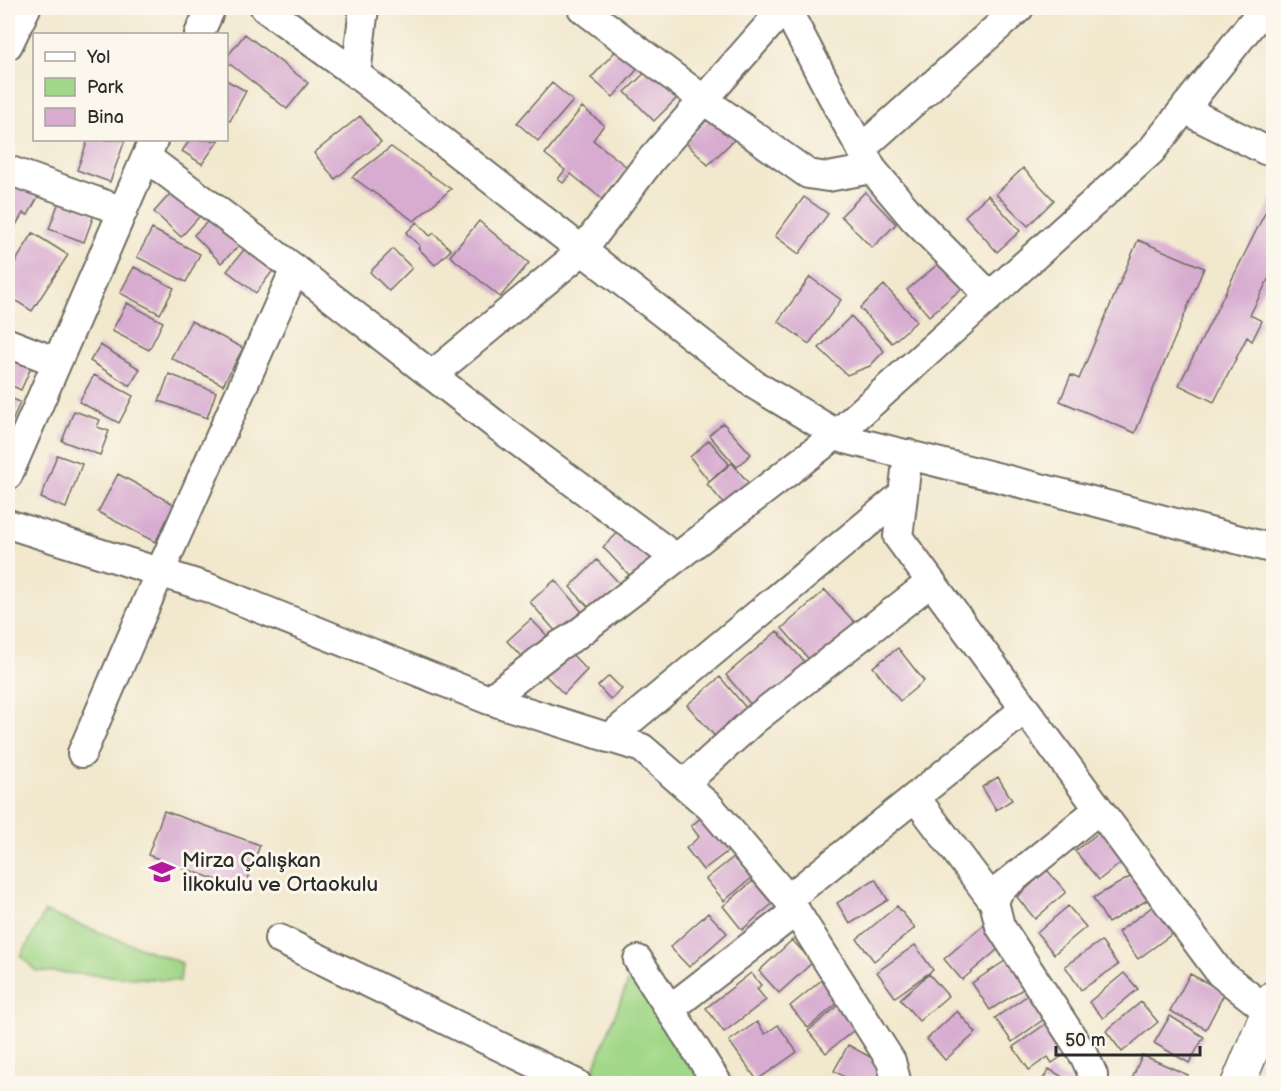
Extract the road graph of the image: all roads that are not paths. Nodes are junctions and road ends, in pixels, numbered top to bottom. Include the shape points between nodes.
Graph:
1 (26, 8) edge
2 (211, 8) edge
3 (265, 8) edge
4 (364, 8) edge
5 (785, 8) edge
6 (1019, 8) edge
7 (1264, 8) edge
8 (587, 9) edge
9 (199, 33) edge
10 (8, 45) edge
11 (356, 74) junction
12 (704, 100) junction
13 (1187, 105) junction
14 (150, 148) edge
15 (1274, 152) edge
16 (867, 159) junction
17 (8, 170) edge
18 (123, 211) junction
19 (582, 251) junction
20 (294, 269) junction
21 (990, 296) junction
22 (8, 343) edge
23 (57, 362) junction
24 (432, 375) junction
25 (837, 434) junction
26 (908, 454) junction
27 (8, 475) edge
28 (903, 494) junction
29 (8, 524) edge
30 (1274, 549) edge
31 (675, 558) junction
32 (160, 572) junction
33 (931, 582) junction
34 (489, 700) junction
35 (1025, 709) junction
36 (609, 738) junction
37 (82, 753) dead end
38 (684, 784) junction
39 (915, 797) junction
40 (1100, 809) junction
41 (994, 902) junction
42 (792, 905) junction
43 (279, 939) dead end
44 (639, 960) dead end
45 (1271, 1004) edge
46 (670, 1009) junction
47 (568, 1082) edge
48 (718, 1083) edge
49 (897, 1083) edge
50 (1093, 1083) edge
51 (1238, 1083) edge

1 - 10 street
2 - 9 street
3 - 11 street
4 - 11 street
5 - 12 street
5 - 16 street
6 - 16 street
7 - 13 street
8 - 12 street
11 - 19 street
12 - 16 street via 808,174 828,177
12 - 19 street via 650,161
13 - 15 street via 1199,117
13 - 21 street via 1151,151
14 - 18 street
14 - 20 street
16 - 21 street via 914,219
17 - 18 street
18 - 23 street
19 - 24 street
19 - 25 street via 755,385
20 - 24 street
20 - 32 street
21 - 25 street
22 - 23 street
23 - 27 street
24 - 31 street
25 - 26 street
25 - 31 street
26 - 28 street
26 - 30 street
28 - 33 street via 898,537
28 - 36 street
29 - 32 street
31 - 34 street
32 - 34 street
32 - 37 street
33 - 35 street
33 - 38 street via 754,720
34 - 36 street
35 - 39 street
35 - 40 street
36 - 38 street via 642,748
38 - 42 street via 710,807
39 - 41 street
39 - 42 street
40 - 41 street via 999,890
40 - 45 street via 1220,973
41 - 50 street via 1000,926 1085,1057
42 - 46 street
42 - 49 street via 891,1061
43 - 47 street
44 - 46 street
45 - 51 main road
46 - 48 street

